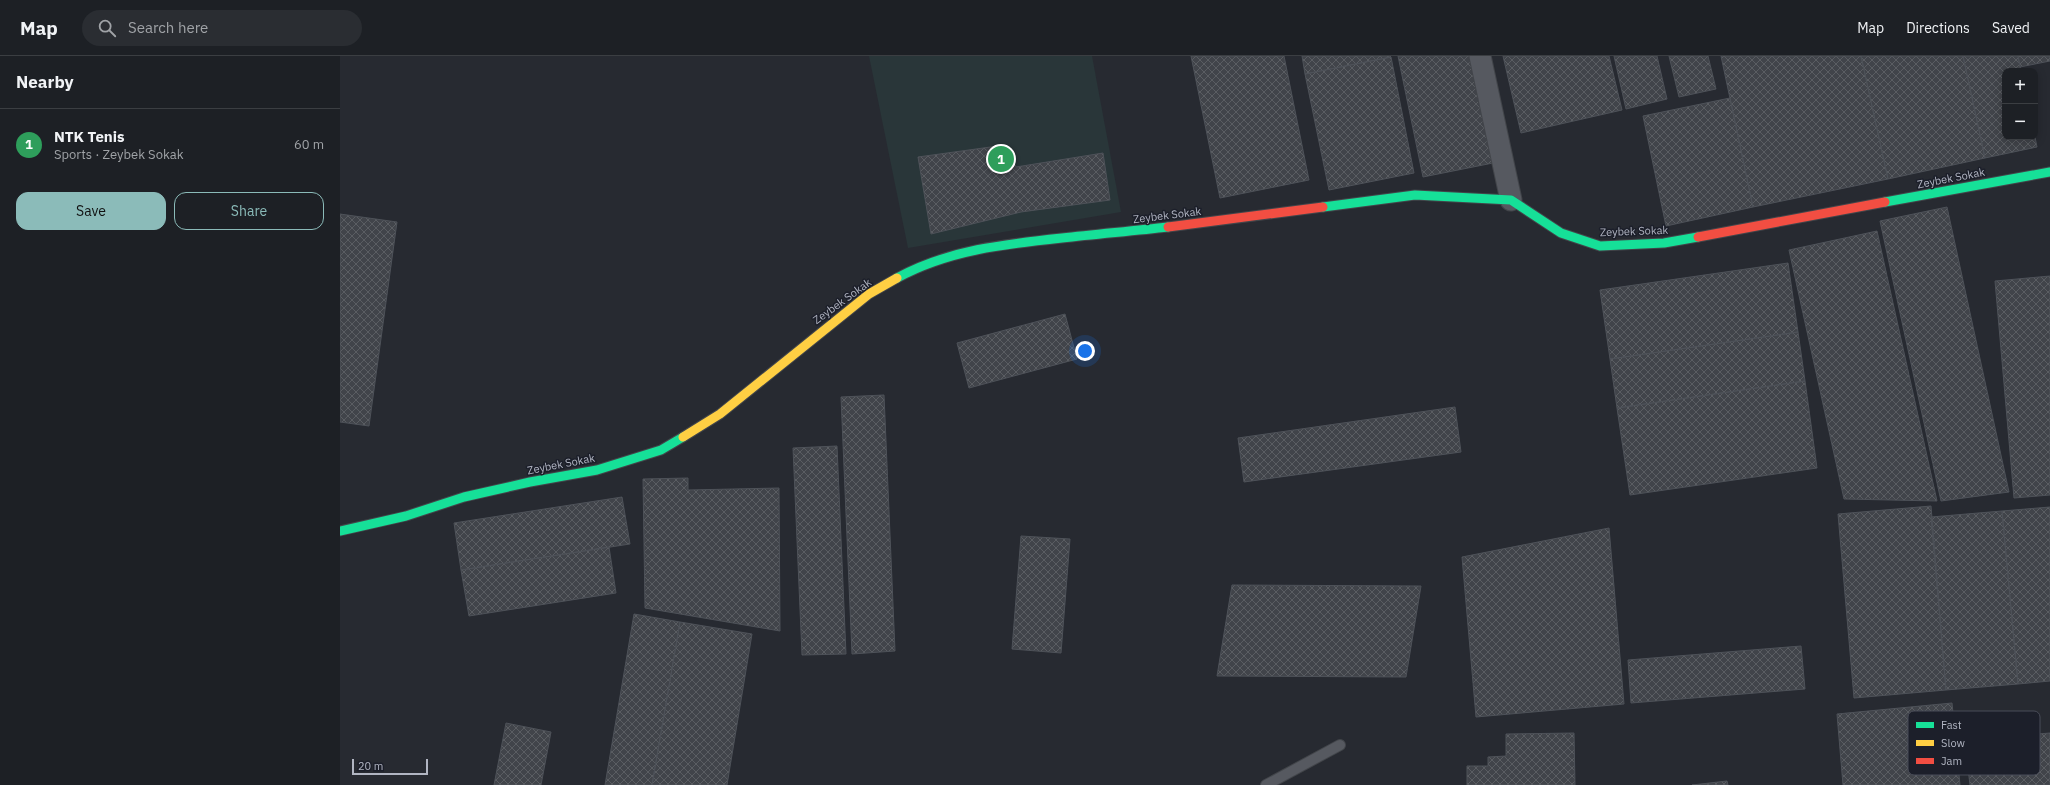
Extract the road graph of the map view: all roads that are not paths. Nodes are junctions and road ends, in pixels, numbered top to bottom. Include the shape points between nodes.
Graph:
1 (1480, 56) edge
2 (2050, 172) edge
3 (1511, 200) junction
4 (340, 531) edge
5 (1340, 745) dead end
6 (1266, 785) edge

1 - 3 street
2 - 3 street, Zeybek Sokak via 1664,243 1600,246 1562,233
3 - 4 street, Zeybek Sokak via 1415,195 1168,227 1002,244 953,255 912,270 869,294 720,414 660,450 597,470 464,497 406,516
5 - 6 lane

